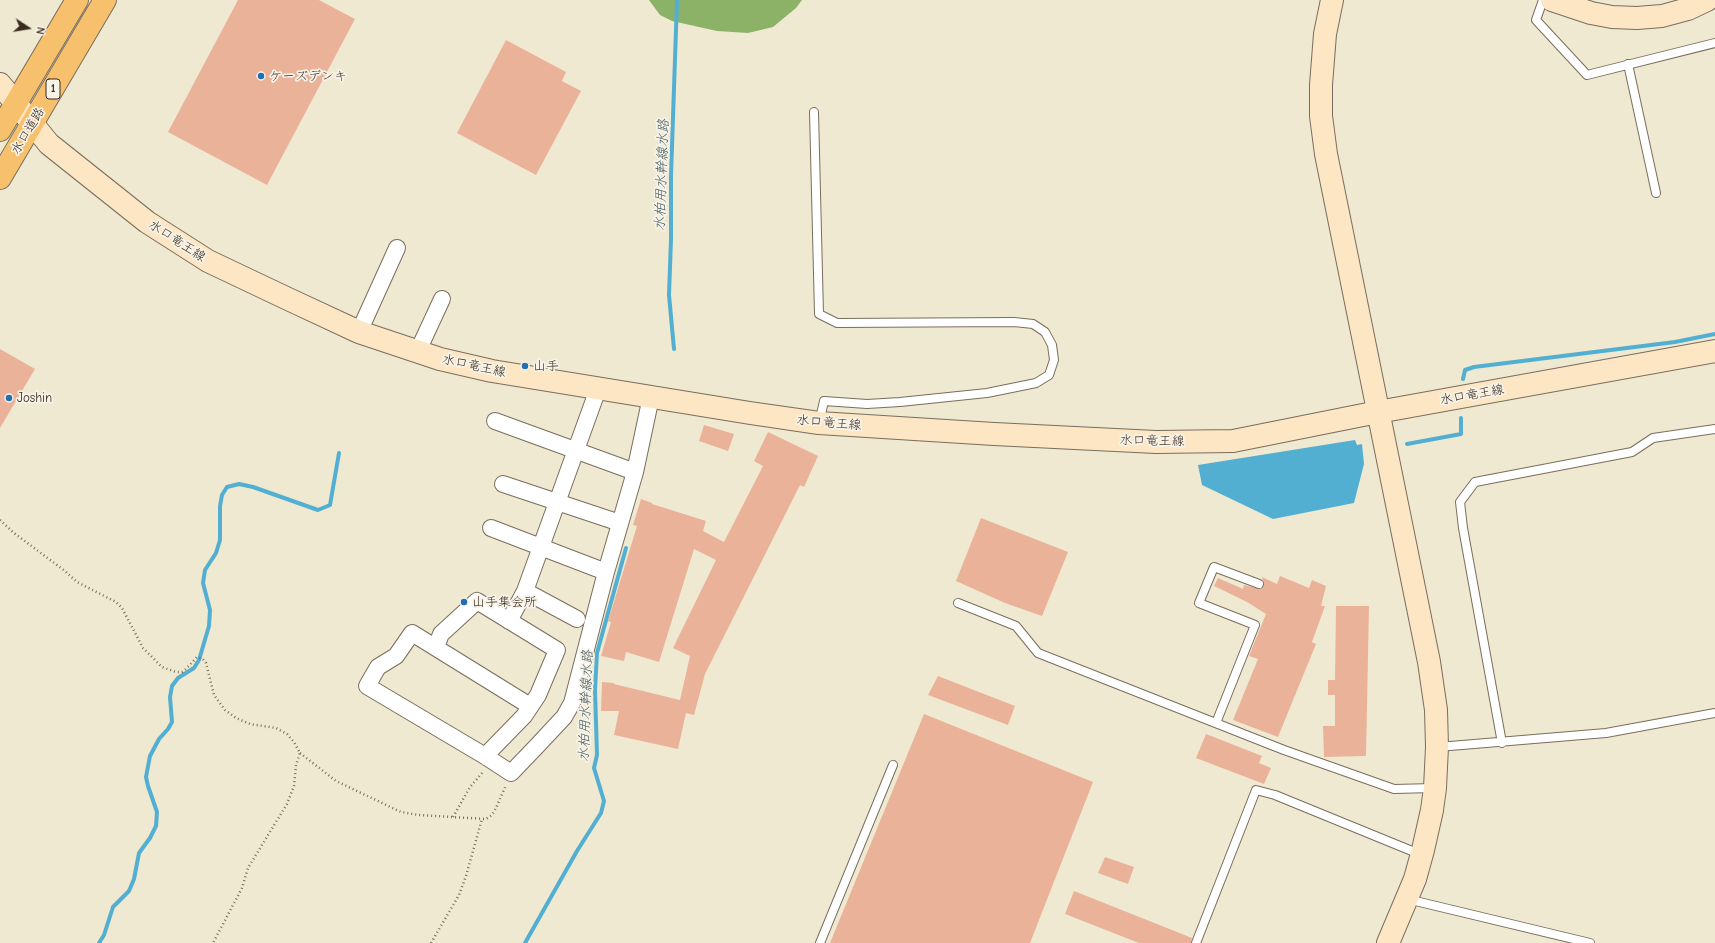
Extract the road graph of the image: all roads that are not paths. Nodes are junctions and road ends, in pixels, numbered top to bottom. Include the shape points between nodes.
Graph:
1 (77, 0) edge
2 (104, 0) edge
3 (1332, 0) edge
4 (1543, 0) edge
5 (1552, 0) edge
6 (1707, 0) edge
7 (1715, 43) edge
8 (1628, 64) junction
9 (0, 84) edge
10 (16, 105) junction
11 (814, 112) dead end
12 (32, 125) junction
13 (0, 130) edge
14 (0, 178) edge
15 (1656, 192) dead end
16 (397, 248) dead end
17 (442, 299) dead end
18 (359, 332) junction
19 (1715, 351) edge
20 (417, 352) junction
21 (598, 389) junction
22 (651, 397) junction
23 (1378, 412) junction
24 (496, 421) dead end
25 (819, 423) junction
26 (1715, 428) edge
27 (577, 450) junction
28 (635, 472) junction
29 (503, 484) dead end
30 (558, 501) junction
31 (620, 523) junction
32 (491, 528) dead end
33 (541, 547) junction
34 (606, 572) junction
35 (1259, 584) dead end
36 (525, 591) junction
37 (958, 603) dead end
38 (577, 619) dead end
39 (509, 621) junction
40 (436, 647) junction
41 (530, 706) junction
42 (1715, 713) edge
43 (1216, 723) junction
44 (1502, 743) junction
45 (1437, 747) junction
46 (489, 758) junction
47 (893, 765) dead end
48 (1435, 788) junction
49 (1422, 853) junction
50 (1406, 899) junction
51 (820, 943) edge
52 (1196, 943) edge
53 (1388, 943) edge
54 (1590, 943) edge

1 - 10 highway, 水口道路 / 1
2 - 12 highway, 水口道路 / 1
3 - 23 main road via 1322,58 1321,116 1333,197
4 - 8 lane via 1536,20 1587,75
5 - 6 main road via 1591,13 1637,18 1662,16 1688,9
7 - 8 lane
8 - 15 lane
9 - 10 main road, 水口竜王線
10 - 12 main road, 水口竜王線
10 - 13 highway, 水口道路 / 1
11 - 25 lane via 819,314 837,323 1033,324 1045,332 1052,345 1054,360 1049,375 1036,383 987,393 867,404 824,401
12 - 14 highway, 水口道路 / 1
12 - 18 main road, 水口竜王線 via 49,144 128,207 188,249 208,261
16 - 18 street
17 - 20 street
18 - 20 main road, 水口竜王線
19 - 23 main road, 水口竜王線
20 - 21 main road, 水口竜王線 via 492,371
21 - 22 main road, 水口竜王線
21 - 27 street
22 - 25 main road, 水口竜王線
22 - 28 street
23 - 25 main road, 水口竜王線 via 1232,441 1156,442
23 - 45 main road via 1429,662 1436,710
24 - 27 street
26 - 44 lane via 1653,438 1632,452 1475,482 1460,502
27 - 28 street
27 - 30 street
28 - 31 street
29 - 30 street
30 - 31 street
30 - 33 street
31 - 34 street
32 - 33 street
33 - 34 street
33 - 36 street
34 - 46 street via 569,711 511,773
35 - 43 lane via 1214,567 1199,603 1255,625
36 - 38 street
36 - 39 street
37 - 43 lane via 1016,626 1038,653
39 - 40 street via 477,601 441,634
39 - 41 street via 557,650 538,695
40 - 41 street
40 - 46 street via 412,633 396,656 378,666 367,686
41 - 46 street
42 - 44 lane via 1606,733
43 - 48 lane via 1394,789
44 - 45 lane
45 - 48 main road
47 - 51 lane
48 - 49 main road
49 - 50 main road
49 - 52 lane via 1275,795 1256,790
50 - 53 main road
50 - 54 lane

